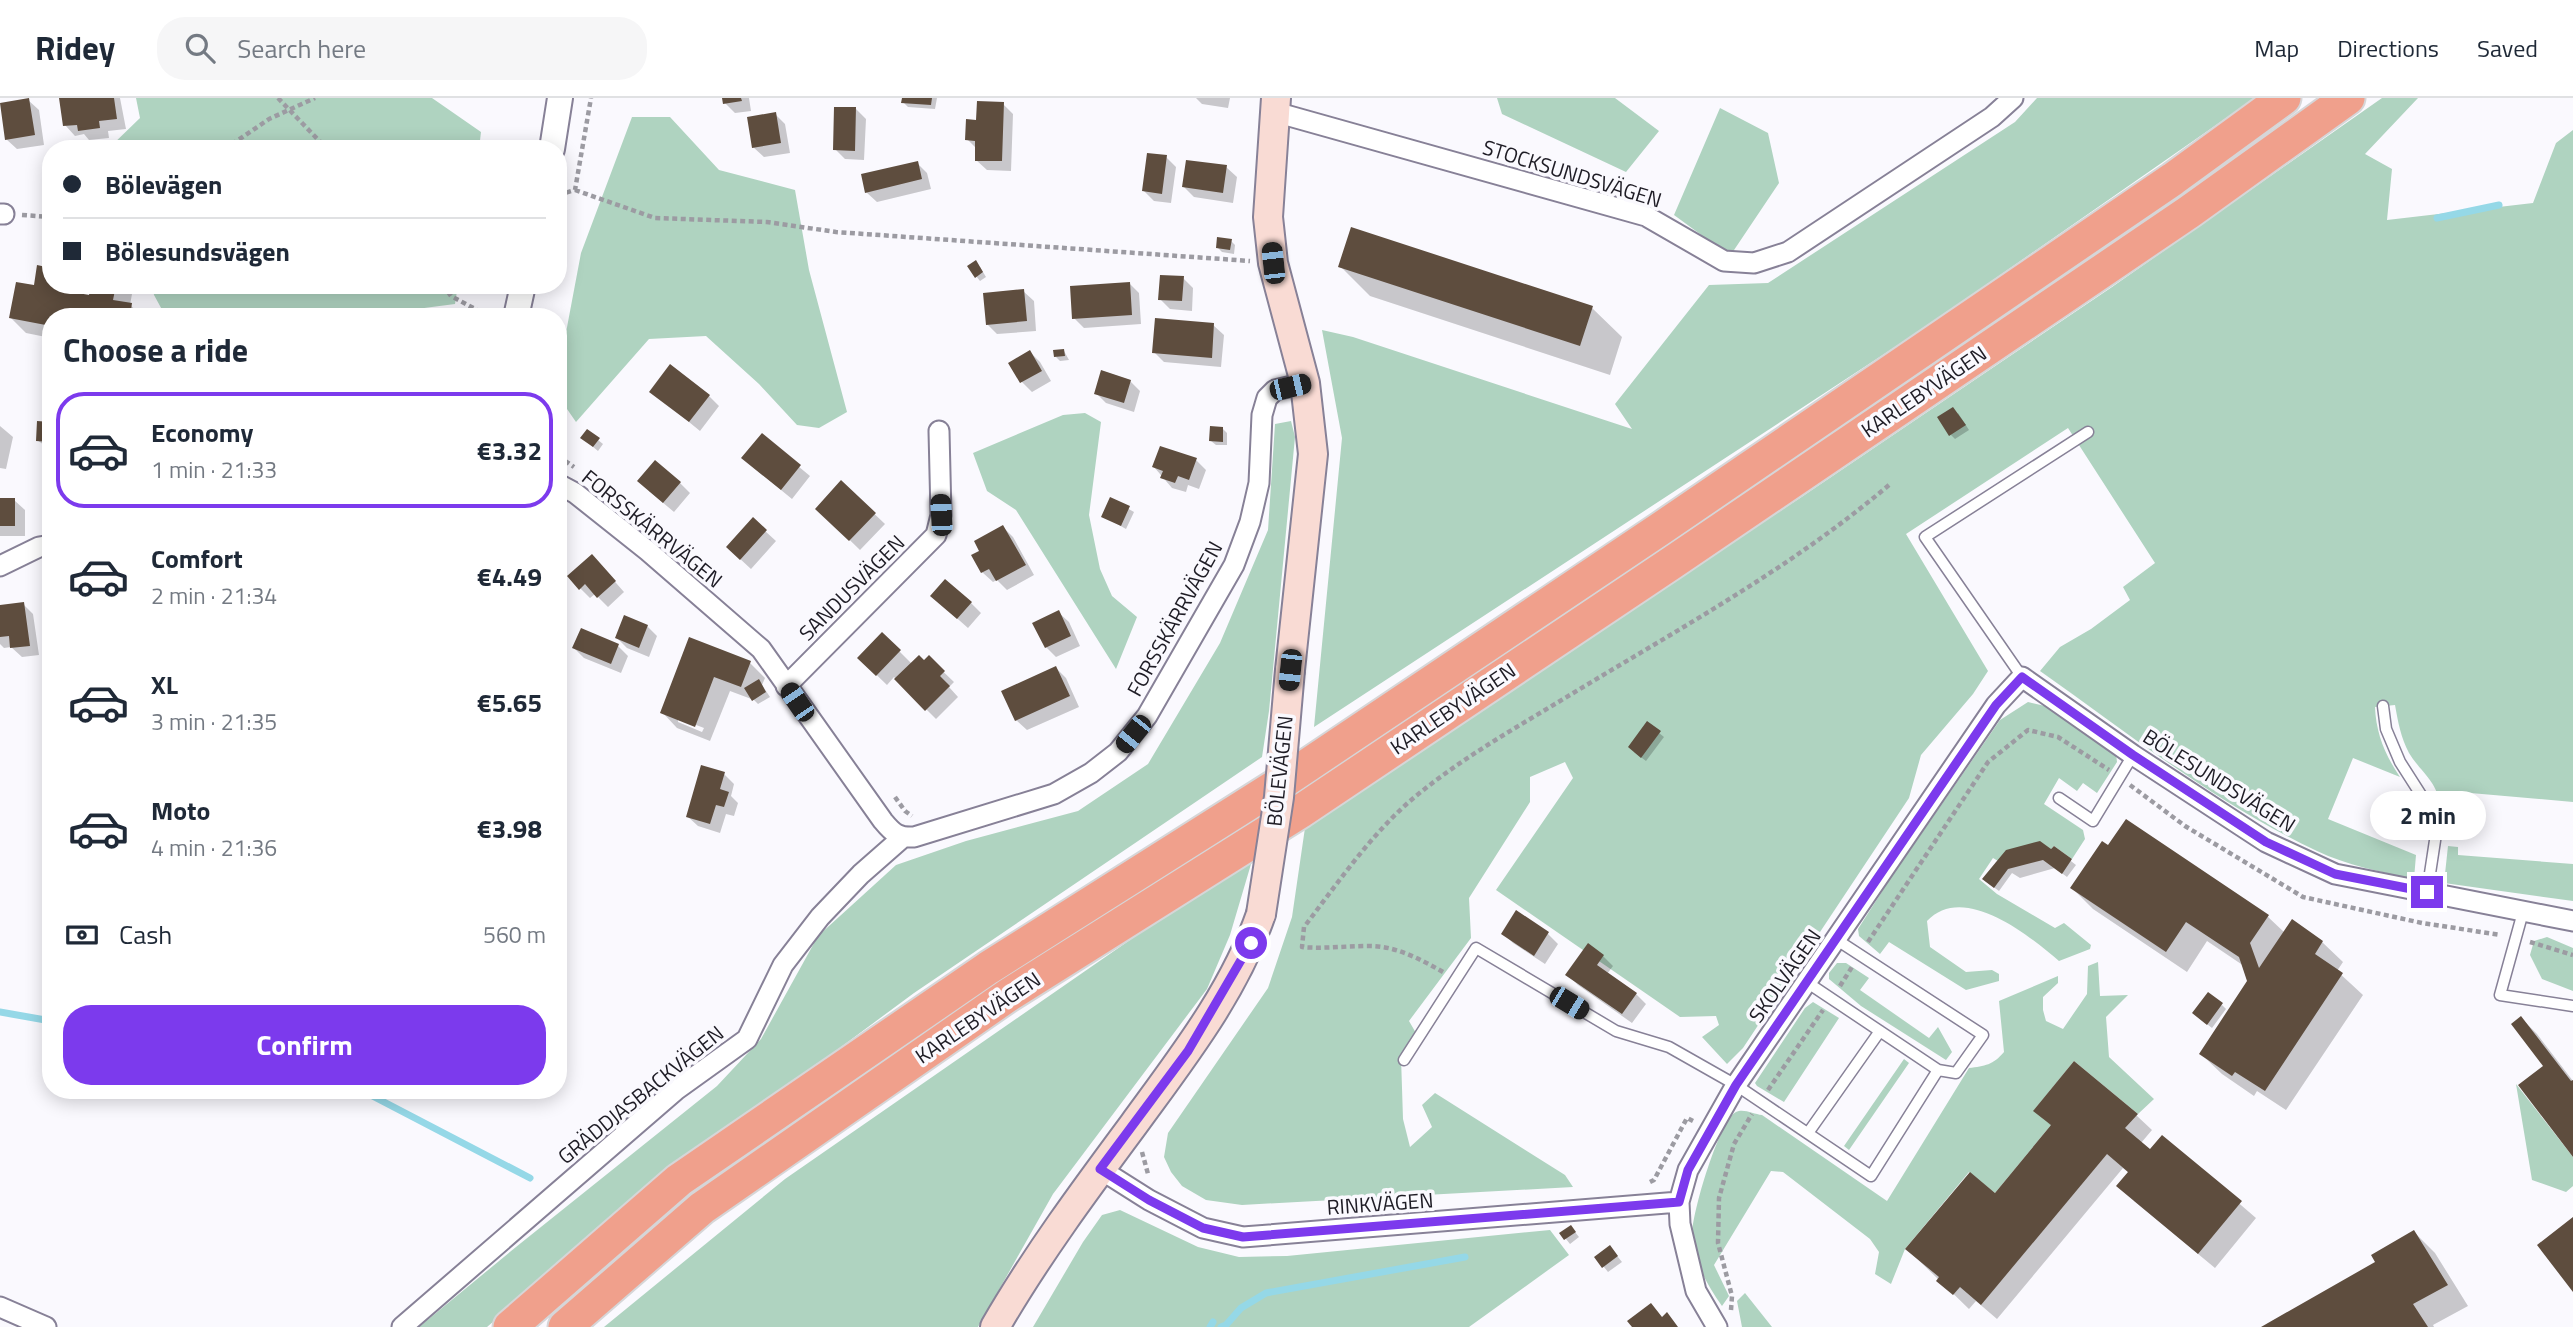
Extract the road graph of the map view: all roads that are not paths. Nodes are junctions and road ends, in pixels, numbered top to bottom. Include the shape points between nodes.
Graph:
1 (560, 98) edge
2 (2013, 98) edge
3 (2284, 98) edge
4 (2348, 98) edge
5 (1276, 105) edge
6 (553, 140) edge
7 (1305, 383) junction
8 (939, 431) dead end
9 (2088, 432) dead end
10 (567, 489) edge
11 (42, 547) edge
12 (0, 566) edge
13 (2022, 677) junction
14 (786, 686) junction
15 (2383, 706) dead end
16 (2133, 755) junction
17 (2059, 798) dead end
18 (902, 838) junction
19 (2427, 892) junction
20 (2523, 912) junction
21 (2573, 921) edge
22 (1838, 940) junction
23 (1808, 983) junction
24 (2573, 1006) edge
25 (1880, 1031) junction
26 (1405, 1060) dead end
27 (1938, 1070) junction
28 (1736, 1085) junction
29 (1808, 1133) junction
30 (1100, 1169) junction
31 (1679, 1202) junction
32 (0, 1307) edge
33 (46, 1327) edge
34 (402, 1327) edge
35 (510, 1327) edge
36 (565, 1327) edge
37 (995, 1327) edge
38 (1717, 1327) edge

1 - 6 street
2 - 5 street, STOCKSUNDSVÄGEN via 1992,117 1788,252 1754,263 1724,261 1646,216
3 - 35 highway, KARLEBYVÄGEN via 2173,179 1660,529 1287,779 988,968 680,1180
4 - 36 highway, KARLEBYVÄGEN via 2189,212 1661,570 1301,811 1007,996 702,1208
5 - 7 main road, BÖLEVÄGEN via 1268,218 1273,263
7 - 18 street, FORSSKÄRRVÄGEN via 1275,390 1266,398 1259,483 1234,565 1147,716 1118,752 1054,794
7 - 30 main road, BÖLEVÄGEN, bridge via 1313,454 1279,797 1261,914 1245,953 1188,1051
8 - 14 street, SANDUSVÄGEN via 941,515 936,535
9 - 13 lane via 1925,537
10 - 14 street, FORSSKÄRRVÄGEN via 648,551 761,649
11 - 12 street
13 - 16 street, BÖLESUNDSVÄGEN
13 - 22 street, SKOLVÄGEN via 1996,705
14 - 18 street, FORSSKÄRRVÄGEN via 883,821
15 - 19 lane via 2386,729 2400,762 2430,808 2437,834
16 - 17 lane via 2093,821
16 - 19 street, BÖLESUNDSVÄGEN via 2266,842 2335,874
18 - 34 street, GRÄDDJASBACKVÄGEN via 820,917 783,965 747,1038 676,1090
19 - 20 street, BÖLESUNDSVÄGEN
20 - 21 street, BÖLESUNDSVÄGEN
20 - 24 lane via 2500,995
22 - 23 street, SKOLVÄGEN
22 - 27 lane via 1983,1035 1956,1073
23 - 25 lane
23 - 28 street, SKOLVÄGEN
25 - 27 lane
25 - 29 lane
26 - 28 lane via 1476,948 1616,1031 1669,1047
27 - 29 lane via 1871,1176
28 - 29 lane
28 - 31 street, SKOLVÄGEN via 1688,1170
30 - 31 street, RINKVÄGEN via 1203,1228 1243,1237
30 - 37 main road, BÖLEVÄGEN via 1027,1272
31 - 38 street, SKOLVÄGEN via 1696,1292
32 - 33 street

